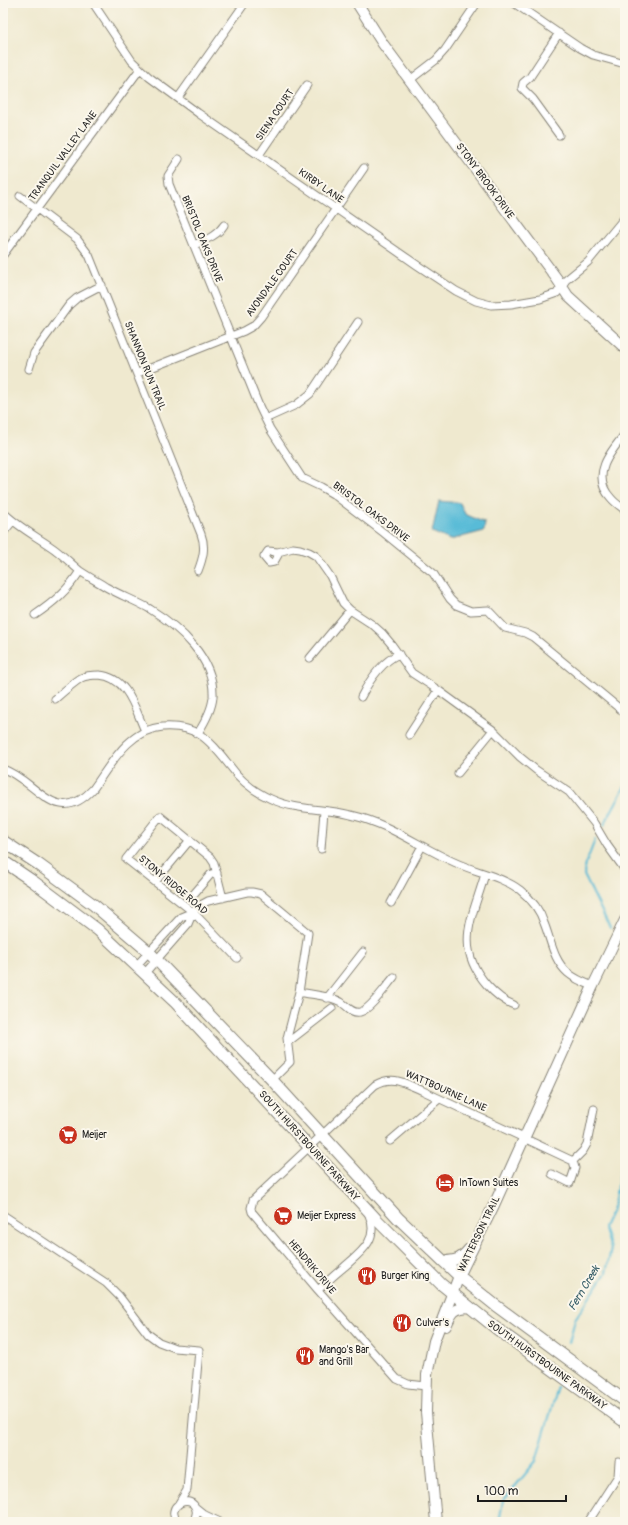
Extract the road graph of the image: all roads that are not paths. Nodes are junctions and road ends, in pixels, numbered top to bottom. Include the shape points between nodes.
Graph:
1 (93, 3) edge
2 (245, 3) edge
3 (357, 3) edge
4 (477, 3) edge
5 (514, 3) edge
6 (559, 34) junction
7 (625, 64) edge
8 (140, 69) junction
9 (410, 80) junction
10 (306, 86) dead end
11 (178, 98) junction
12 (559, 135) dead end
13 (259, 155) junction
14 (179, 158) dead end
15 (364, 168) dead end
16 (20, 196) dead end
17 (37, 209) junction
18 (336, 209) junction
19 (625, 217) edge
20 (224, 224) dead end
21 (622, 226) edge
22 (194, 245) junction
23 (3, 255) edge
24 (102, 285) junction
25 (561, 287) junction
26 (358, 322) dead end
27 (230, 336) junction
28 (625, 348) edge
29 (29, 369) dead end
30 (138, 373) junction
31 (265, 419) junction
32 (625, 434) edge
33 (625, 510) edge
34 (3, 512) edge
35 (12, 522) junction
36 (3, 533) edge
37 (278, 552) dead end
38 (198, 570) dead end
39 (80, 571) junction
40 (350, 610) junction
41 (35, 615) dead end
42 (399, 654) junction
43 (310, 658) dead end
44 (438, 690) junction
45 (361, 698) dead end
46 (55, 699) dead end
47 (625, 713) edge
48 (493, 730) junction
49 (145, 731) junction
50 (198, 733) junction
51 (409, 735) dead end
52 (3, 770) edge
53 (458, 773) dead end
54 (324, 811) junction
55 (190, 840) junction
56 (3, 841) edge
57 (422, 846) junction
58 (321, 849) dead end
59 (3, 861) edge
60 (625, 870) edge
61 (217, 873) junction
62 (485, 874) junction
63 (155, 882) junction
64 (192, 896) dead end
65 (223, 898) junction
66 (391, 903) dead end
67 (193, 912) junction
68 (624, 927) edge
69 (363, 952) dead end
70 (153, 956) junction
71 (237, 958) dead end
72 (137, 965) junction
73 (145, 973) junction
74 (394, 977) dead end
75 (593, 986) junction
76 (299, 992) junction
77 (327, 998) junction
78 (514, 1005) dead end
79 (332, 1008) dead end
80 (288, 1042) junction
81 (272, 1080) junction
82 (439, 1099) junction
83 (594, 1109) dead end
84 (323, 1136) junction
85 (525, 1138) junction
86 (390, 1141) dead end
87 (311, 1148) junction
88 (574, 1161) junction
89 (552, 1174) dead end
90 (365, 1208) junction
91 (3, 1215) edge
92 (477, 1239) junction
93 (444, 1261) junction
94 (459, 1276) junction
95 (318, 1290) junction
96 (452, 1294) junction
97 (469, 1307) junction
98 (436, 1335) junction
99 (426, 1386) junction
100 (625, 1401) edge
101 (625, 1422) edge
102 (618, 1462) dead end
103 (187, 1490) junction
104 (179, 1503) junction
105 (194, 1506) junction
106 (205, 1514) junction
107 (193, 1520) edge
108 (178, 1522) edge
109 (220, 1522) edge
110 (436, 1522) edge
111 (588, 1522) edge

1 - 8 street, KIRBY LANE
2 - 11 street
3 - 9 main road, STONY BROOK DRIVE
4 - 9 street via 445,50
5 - 6 street
6 - 7 street via 593,55
6 - 12 street via 522,88
8 - 11 street, KIRBY LANE
8 - 17 street, TRANQUIL VALLEY LANE
9 - 25 main road, STONY BROOK DRIVE
10 - 13 street, SIENA COURT
11 - 13 street, KIRBY LANE
13 - 18 street, KIRBY LANE
14 - 22 street, BRISTOL OAKS DRIVE via 168,176 169,184
15 - 18 street, AVONDALE COURT
16 - 17 street, SHANNON RUN TRAIL
17 - 23 street, TRANQUIL VALLEY LANE
17 - 24 street, SHANNON RUN TRAIL via 84,246
18 - 25 street, KIRBY LANE via 456,291 476,301 491,305 511,304 549,296 557,293
18 - 27 street, AVONDALE COURT via 261,318 250,328
19 - 21 street, KIRBY LANE
20 - 22 street via 220,231
21 - 25 street, KIRBY LANE
22 - 27 street, BRISTOL OAKS DRIVE
24 - 29 street via 69,305 34,354
24 - 30 street, SHANNON RUN TRAIL
25 - 28 main road, STONY BROOK DRIVE
26 - 31 street via 310,394 296,405
27 - 30 street, AVONDALE COURT
27 - 31 street, BRISTOL OAKS DRIVE
30 - 38 street, SHANNON RUN TRAIL via 203,538 204,554
31 - 47 street, BRISTOL OAKS DRIVE via 302,478 333,494 433,573 456,604 471,611 488,610 505,628 533,637
32 - 33 street via 610,451 601,475 606,492
34 - 35 street
35 - 36 street
35 - 39 street via 51,546
37 - 40 street via 293,548 316,556 338,596
39 - 41 street via 51,605
39 - 50 street via 156,614 179,631 193,646 209,674 213,697 210,711
40 - 42 street via 382,633
40 - 43 street
42 - 44 street via 412,673
42 - 45 street via 372,677
44 - 48 street
44 - 51 street
46 - 49 street via 86,676 108,676 126,690
48 - 53 street
48 - 60 street via 520,757 569,792 594,823
49 - 50 street via 175,727
49 - 52 street via 125,745 89,794 75,802 64,804 50,801 19,777
50 - 54 street via 216,748 242,779 264,796 290,806
54 - 57 street via 370,820 393,829
54 - 58 street
55 - 61 street, STONY RIDGE ROAD via 210,857
55 - 63 street
55 - 63 street, STONY RIDGE ROAD via 160,816 126,859
56 - 70 main road, SOUTH HURSTBOURNE PARKWAY via 94,905
57 - 62 street
57 - 66 street
59 - 72 main road, SOUTH HURSTBOURNE PARKWAY via 69,907
61 - 64 street via 211,874
61 - 65 street, STONY RIDGE ROAD
62 - 75 street via 503,880 530,900 544,921 555,954 562,966 574,977
62 - 78 street via 470,925 468,950 472,963 482,979 496,994
63 - 67 street, STONY RIDGE ROAD
65 - 67 street via 208,901
65 - 76 street via 257,892 308,933
67 - 70 street via 188,924
67 - 70 street via 181,917
67 - 71 street, STONY RIDGE ROAD
68 - 75 main road, WATTERSON TRAIL
69 - 77 street
70 - 72 street
70 - 73 street
70 - 81 main road, SOUTH HURSTBOURNE PARKWAY
72 - 73 main road, SOUTH HURSTBOURNE PARKWAY
73 - 87 main road, SOUTH HURSTBOURNE PARKWAY
74 - 77 street via 367,1008 360,1012 354,1012 341,1002
75 - 85 main road, WATTERSON TRAIL
76 - 77 street
76 - 80 street
79 - 80 street
80 - 81 street via 290,1062
81 - 84 main road, SOUTH HURSTBOURNE PARKWAY
82 - 84 street, WATTBOURNE LANE via 400,1081 381,1082
82 - 85 street, WATTBOURNE LANE
82 - 86 street
83 - 88 street via 586,1144
84 - 87 street, WATTBOURNE LANE
84 - 93 main road, SOUTH HURSTBOURNE PARKWAY via 398,1218
85 - 88 street, WATTBOURNE LANE
85 - 92 main road, WATTERSON TRAIL
87 - 90 main road, SOUTH HURSTBOURNE PARKWAY
87 - 95 street, HENDRIK DRIVE via 255,1197 251,1208
88 - 89 street via 576,1168 570,1184
90 - 95 street via 372,1222 372,1234 368,1244
90 - 96 main road, SOUTH HURSTBOURNE PARKWAY
91 - 103 street via 106,1283 148,1334 159,1342 175,1348 199,1350
92 - 93 main road via 461,1258 456,1261
92 - 94 main road, WATTERSON TRAIL
93 - 94 main road, SOUTH HURSTBOURNE PARKWAY
94 - 96 main road, WATTERSON TRAIL
94 - 100 main road, SOUTH HURSTBOURNE PARKWAY via 495,1306
95 - 99 street, HENDRIK DRIVE via 397,1379 408,1384
96 - 97 main road, SOUTH HURSTBOURNE PARKWAY
96 - 98 main road, WATTERSON TRAIL
97 - 98 main road via 454,1311 444,1331
97 - 101 main road, SOUTH HURSTBOURNE PARKWAY
98 - 99 main road, WATTERSON TRAIL
99 - 110 main road, WATTERSON TRAIL via 426,1424
102 - 111 street via 618,1476
103 - 104 street
103 - 105 street
104 - 105 street via 186,1502
104 - 108 street via 174,1512
105 - 106 street
105 - 107 street via 196,1515
106 - 107 street
106 - 109 street

